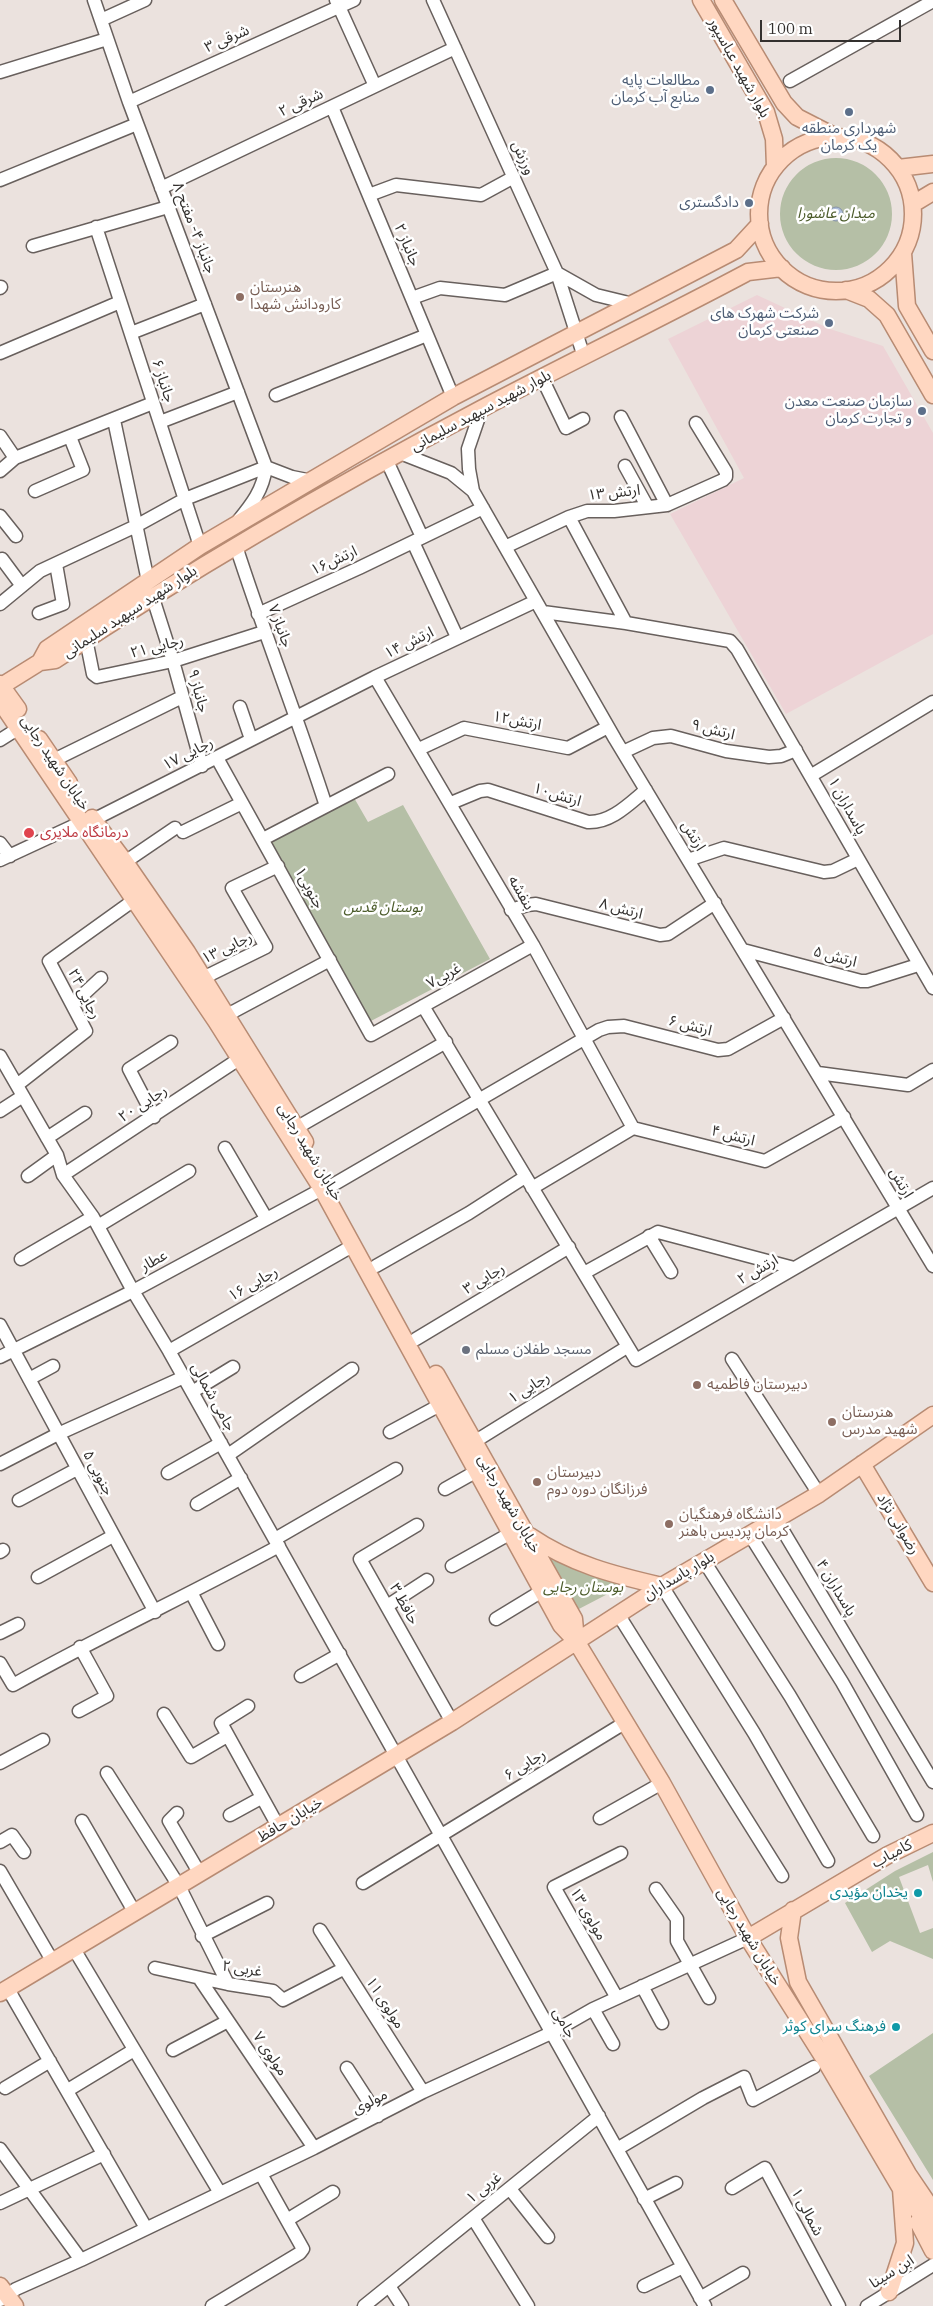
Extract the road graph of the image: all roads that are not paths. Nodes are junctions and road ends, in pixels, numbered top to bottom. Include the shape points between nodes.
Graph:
1 (94, 0) edge
2 (145, 0) edge
3 (354, 0) edge
4 (433, 0) edge
5 (701, 0) edge
6 (723, 0) edge
7 (933, 1) edge
8 (337, 3) edge
9 (101, 20) junction
10 (107, 39) junction
11 (455, 48) junction
12 (0, 72) edge
13 (790, 81) dead end
14 (375, 86) junction
15 (129, 102) junction
16 (332, 107) junction
17 (137, 124) junction
18 (836, 137) junction
19 (933, 164) edge
20 (775, 167) junction
21 (898, 168) junction
22 (514, 177) junction
23 (0, 180) edge
24 (161, 188) junction
25 (933, 192) edge
26 (369, 195) junction
27 (913, 204) junction
28 (168, 207) junction
29 (760, 224) junction
30 (96, 227) junction
31 (33, 246) dead end
32 (903, 253) junction
33 (782, 268) junction
34 (558, 273) junction
35 (846, 290) junction
36 (412, 298) junction
37 (120, 302) junction
38 (205, 304) junction
39 (633, 304) junction
40 (130, 333) junction
41 (576, 333) junction
42 (427, 335) junction
43 (933, 351) edge
44 (0, 353) edge
45 (584, 358) junction
46 (542, 378) junction
47 (238, 392) junction
48 (276, 395) dead end
49 (933, 395) edge
50 (453, 397) junction
51 (153, 403) junction
52 (482, 408) junction
53 (622, 418) dead end
54 (583, 419) dead end
55 (114, 420) junction
56 (160, 422) junction
57 (696, 423) dead end
58 (0, 436) edge
59 (70, 437) junction
60 (393, 457) junction
61 (15, 458) junction
62 (625, 466) dead end
63 (266, 467) junction
64 (0, 471) edge
65 (312, 481) junction
66 (35, 491) dead end
67 (473, 491) junction
68 (185, 499) junction
69 (667, 505) junction
70 (647, 506) junction
71 (483, 508) junction
72 (0, 516) edge
73 (569, 517) junction
74 (136, 526) junction
75 (233, 526) junction
76 (16, 536) dead end
77 (418, 540) junction
78 (200, 546) junction
79 (236, 546) junction
80 (505, 547) junction
81 (2, 559) dead end
82 (56, 564) junction
83 (22, 586) junction
84 (150, 588) junction
85 (0, 604) edge
86 (539, 607) junction
87 (39, 613) dead end
88 (258, 614) junction
89 (626, 623) junction
90 (264, 632) junction
91 (457, 637) junction
92 (86, 639) junction
93 (173, 661) junction
94 (40, 662) junction
95 (375, 677) junction
96 (0, 689) edge
97 (182, 697) junction
98 (933, 702) edge
99 (240, 707) dead end
100 (297, 716) junction
101 (608, 727) junction
102 (19, 728) junction
103 (251, 739) junction
104 (0, 740) edge
105 (419, 749) junction
106 (796, 750) junction
107 (623, 752) junction
108 (217, 758) junction
109 (54, 760) junction
110 (202, 766) junction
111 (388, 774) dead end
112 (812, 775) junction
113 (646, 790) junction
114 (242, 803) junction
115 (451, 803) junction
116 (326, 806) junction
117 (87, 821) junction
118 (263, 839) junction
119 (0, 843) edge
120 (5, 858) edge
121 (858, 859) junction
122 (688, 860) junction
123 (125, 862) junction
124 (278, 866) junction
125 (134, 900) junction
126 (714, 903) junction
127 (512, 910) junction
128 (533, 945) junction
129 (743, 950) junction
130 (181, 956) junction
131 (330, 960) junction
132 (918, 965) junction
133 (101, 978) dead end
134 (203, 978) junction
135 (933, 988) edge
136 (73, 1004) junction
137 (423, 1006) junction
138 (226, 1015) junction
139 (784, 1018) junction
140 (371, 1034) joint
141 (585, 1040) junction
142 (171, 1042) dead end
143 (446, 1042) junction
144 (0, 1056) edge
145 (240, 1059) junction
146 (933, 1070) edge
147 (818, 1073) junction
148 (20, 1090) junction
149 (480, 1100) junction
150 (0, 1111) edge
151 (85, 1113) dead end
152 (154, 1117) junction
153 (844, 1117) junction
154 (296, 1128) junction
155 (634, 1128) junction
156 (48, 1138) junction
157 (225, 1148) dead end
158 (57, 1155) junction
159 (189, 1171) dead end
160 (63, 1175) junction
161 (28, 1176) dead end
162 (528, 1182) junction
163 (326, 1187) junction
164 (933, 1188) edge
165 (898, 1210) junction
166 (266, 1218) junction
167 (95, 1221) junction
168 (653, 1234) junction
169 (354, 1245) junction
170 (569, 1247) junction
171 (21, 1259) dead end
172 (376, 1266) junction
173 (933, 1266) edge
174 (794, 1268) junction
175 (670, 1272) dead end
176 (584, 1273) junction
177 (133, 1292) junction
178 (394, 1307) junction
179 (0, 1325) edge
180 (416, 1339) junction
181 (627, 1347) junction
182 (13, 1350) junction
183 (169, 1351) junction
184 (0, 1357) edge
185 (732, 1359) dead end
186 (52, 1366) dead end
187 (233, 1367) dead end
188 (352, 1368) dead end
189 (184, 1377) junction
190 (28, 1379) junction
191 (192, 1392) junction
192 (440, 1405) junction
193 (933, 1414) edge
194 (390, 1432) dead end
195 (58, 1434) junction
196 (474, 1442) junction
197 (221, 1443) junction
198 (228, 1455) junction
199 (0, 1464) edge
200 (862, 1464) junction
201 (77, 1469) junction
202 (396, 1469) dead end
203 (477, 1472) junction
204 (168, 1473) dead end
205 (241, 1478) junction
206 (445, 1489) dead end
207 (819, 1494) junction
208 (19, 1500) dead end
209 (197, 1504) dead end
210 (776, 1519) junction
211 (417, 1525) dead end
212 (519, 1533) junction
213 (750, 1534) junction
214 (113, 1536) junction
215 (277, 1542) junction
216 (704, 1561) junction
217 (452, 1566) dead end
218 (38, 1577) dead end
219 (427, 1580) dead end
220 (933, 1583) edge
221 (662, 1586) junction
222 (542, 1591) junction
223 (192, 1594) junction
224 (387, 1606) junction
225 (155, 1612) junction
226 (618, 1614) junction
227 (496, 1618) dead end
228 (18, 1624) dead end
229 (0, 1634) edge
230 (576, 1641) junction
231 (218, 1644) dead end
232 (80, 1647) junction
233 (340, 1654) junction
234 (1, 1667) edge
235 (301, 1676) dead end
236 (248, 1706) dead end
237 (80, 1711) dead end
238 (164, 1714) dead end
239 (452, 1722) junction
240 (626, 1722) junction
241 (227, 1736) junction
242 (43, 1740) dead end
243 (397, 1755) junction
244 (0, 1763) edge
245 (107, 1773) dead end
246 (662, 1782) junction
247 (933, 1782) edge
248 (261, 1798) junction
249 (177, 1813) dead end
250 (230, 1815) dead end
251 (917, 1815) dead end
252 (600, 1818) dead end
253 (82, 1821) dead end
254 (278, 1826) junction
255 (933, 1833) edge
256 (442, 1836) junction
257 (873, 1836) dead end
258 (0, 1842) edge
259 (24, 1852) dead end
260 (621, 1853) dead end
261 (828, 1861) dead end
262 (0, 1871) edge
263 (200, 1874) junction
264 (782, 1876) dead end
265 (363, 1883) dead end
266 (179, 1886) junction
267 (656, 1889) dead end
268 (6, 1893) edge
269 (267, 1903) dead end
270 (793, 1910) junction
271 (135, 1913) junction
272 (320, 1930) dead end
273 (202, 1936) junction
274 (748, 1938) junction
275 (74, 1949) junction
276 (53, 1962) junction
277 (690, 1966) junction
278 (156, 1968) dead end
279 (343, 1969) junction
280 (199, 1978) junction
281 (228, 1984) junction
282 (642, 1986) junction
283 (4, 1991) edge
284 (617, 1998) junction
285 (709, 1998) dead end
286 (593, 2009) junction
287 (228, 2021) junction
288 (662, 2023) dead end
289 (551, 2032) junction
290 (613, 2044) dead end
291 (134, 2050) junction
292 (174, 2050) dead end
293 (50, 2061) junction
294 (814, 2067) dead end
295 (347, 2068) dead end
296 (5, 2088) dead end
297 (68, 2090) junction
298 (423, 2092) junction
299 (378, 2116) junction
300 (599, 2116) junction
301 (314, 2148) junction
302 (0, 2149) edge
303 (617, 2149) junction
304 (104, 2154) junction
305 (261, 2174) junction
306 (908, 2174) junction
307 (676, 2183) dead end
308 (510, 2188) junction
309 (732, 2188) dead end
310 (30, 2189) junction
311 (900, 2190) junction
312 (333, 2192) dead end
313 (220, 2193) junction
314 (644, 2199) junction
315 (933, 2201) edge
316 (0, 2203) edge
317 (473, 2218) junction
318 (287, 2220) junction
319 (932, 2223) edge
320 (146, 2228) junction
321 (548, 2237) dead end
322 (933, 2251) edge
323 (81, 2260) junction
324 (933, 2265) edge
325 (683, 2267) junction
326 (742, 2273) dead end
327 (389, 2286) junction
328 (644, 2286) dead end
329 (6, 2297) edge
330 (878, 2301) edge
331 (703, 2302) edge
332 (212, 2306) edge
333 (364, 2306) edge
334 (402, 2306) edge
335 (528, 2306) edge
336 (839, 2306) edge

1 - 9 street, جانباز ۴- مفتح ۸
2 - 9 street
3 - 8 street
4 - 11 street, ورزش
5 - 20 main road, بلوار شهید عباسپور via 766,112 772,133
6 - 18 main road, بلوار شهید عباسپور via 784,103 797,117
7 - 13 street
8 - 14 street
8 - 15 street, شرقی ۳
9 - 10 street, جانباز ۴- مفتح ۸
10 - 12 street
10 - 15 street, جانباز ۴- مفتح ۸
11 - 14 street, شرقی ۲
11 - 22 street, ورزش
14 - 16 street, شرقی ۲
15 - 17 street, جانباز ۴- مفتح ۸
16 - 24 street, شرقی ۲
16 - 26 street, جانباز ۲
17 - 23 street
17 - 24 street, جانباز ۴- مفتح ۸
18 - 20 main road via 802,145
18 - 21 main road via 866,143 883,153
19 - 21 main road
20 - 29 main road via 762,194
21 - 27 main road via 908,185
22 - 26 street via 481,195 396,185
22 - 34 street, ورزش
24 - 28 street, جانباز ۴- مفتح ۸
25 - 27 main road
26 - 36 street, جانباز ۲
27 - 32 main road via 913,224
28 - 30 street
28 - 38 street, جانباز ۴- مفتح ۸
29 - 33 main road via 765,243
29 - 39 main road, بلوار شهید سپهبد سلیمانی via 736,250
30 - 31 street
30 - 37 street, جانباز ۶
32 - 35 main road via 883,275 866,285
32 - 43 main road via 907,306
33 - 35 main road via 806,285
33 - 45 main road, بلوار شهید سپهبد سلیمانی via 748,272
34 - 36 street via 506,295 440,288
34 - 39 street via 596,295
34 - 41 street, ورزش
35 - 49 main road via 869,299 887,315
36 - 42 street, جانباز ۲
37 - 40 street, جانباز ۶
37 - 44 street
38 - 40 street
38 - 47 street, جانباز ۴- مفتح ۸
39 - 41 main road, بلوار شهید سپهبد سلیمانی
40 - 51 street, جانباز ۶
41 - 45 street, ورزش
41 - 50 main road, بلوار شهید سپهبد سلیمانی
42 - 48 street
42 - 50 street, جانباز ۲
45 - 46 main road, بلوار شهید سپهبد سلیمانی
46 - 52 main road, بلوار شهید سپهبد سلیمانی
46 - 54 street via 566,428
47 - 56 street
47 - 63 street, جانباز ۴- مفتح ۸
50 - 65 main road, بلوار شهید سپهبد سلیمانی
51 - 55 street
51 - 56 street, جانباز ۶
52 - 60 main road, بلوار شهید سپهبد سلیمانی
52 - 67 street via 468,449
53 - 69 street
55 - 59 street
55 - 74 street, جانباز ۹
56 - 68 street, جانباز ۶
57 - 69 street, ارتش ۱۳ via 726,477
58 - 61 street
59 - 61 street
59 - 66 street via 83,470
60 - 67 street, ارتش via 451,472
60 - 77 street
60 - 79 main road, بلوار شهید سپهبد سلیمانی
61 - 64 street
62 - 70 street
63 - 65 street
63 - 68 street
63 - 75 street via 258,495
65 - 75 main road, بلوار شهید سپهبد سلیمانی
67 - 71 street, ارتش
68 - 74 street
68 - 78 street, جانباز ۶
69 - 70 street, ارتش ۱۳
70 - 73 street, ارتش ۱۳ via 614,512 592,510
71 - 77 street, ارتش۱۶
71 - 80 street, ارتش
72 - 76 street
73 - 80 street, ارتش ۱۳
73 - 89 street
74 - 82 street
74 - 84 street, جانباز ۹
75 - 78 main road, بلوار شهید سپهبد سلیمانی
77 - 88 street, ارتش۱۶
77 - 91 street
78 - 84 main road, بلوار شهید سپهبد سلیمانی
79 - 84 main road, بلوار شهید سپهبد سلیمانی
79 - 88 street, جانباز ۷
80 - 86 street, ارتش
81 - 83 street
82 - 83 street via 40,571
82 - 87 street via 63,604
83 - 85 street
84 - 92 main road, بلوار شهید سپهبد سلیمانی
84 - 93 street, جانباز ۹
84 - 94 main road, بلوار شهید سپهبد سلیمانی via 48,649
86 - 89 street
86 - 91 street, ارتش ۱۴
86 - 101 street, ارتش
88 - 90 street, جانباز ۷
89 - 106 street, پاسداران ۱ via 730,641
90 - 93 street, رجایی ۲۱
90 - 100 street, جانباز ۷
91 - 95 street, ارتش ۱۴
92 - 93 street, رجایی ۲۱ via 94,677
92 - 94 main road, بلوار شهید سپهبد سلیمانی via 54,660
93 - 97 street, جانباز ۹
94 - 96 main road
95 - 100 street, ارتش ۱۴
95 - 105 street, بنفشه
96 - 102 main road, خیابان شهید رجایی
96 - 109 main road, خیابان شهید رجایی
97 - 109 street
97 - 110 street, جانباز ۹
98 - 112 street
99 - 103 street
100 - 103 street, رجایی ۱۷
100 - 116 street, جانباز ۷
101 - 105 street, ارتش۱۲ via 568,748 464,728
101 - 107 street, ارتش
102 - 104 street
102 - 117 main road, خیابان شهید رجایی
103 - 108 street, رجایی ۱۷
105 - 115 street, بنفشه
106 - 107 street, ارتش ۹ via 769,757 726,751 671,736 654,738
106 - 112 street, پاسداران ۱
107 - 113 street, ارتش
108 - 110 street, رجایی ۱۷
108 - 114 street, جنوبی۱
109 - 117 main road, خیابان شهید رجایی
110 - 117 street, رجایی ۱۷
111 - 116 street
112 - 121 street, پاسداران ۱
113 - 115 street, ارتش۱۰ via 607,820 598,822 588,822 488,790
113 - 122 street, ارتش
114 - 118 street, جنوبی۱
114 - 123 street via 179,830
115 - 127 street, بنفشه
116 - 118 street
117 - 120 street, رجایی ۱۷
117 - 123 main road, خیابان شهید رجایی
117 - 125 main road, خیابان شهید رجایی
118 - 124 street, جنوبی۱
119 - 120 street
121 - 122 street via 824,872 724,848
121 - 132 street, پاسداران ۱
122 - 126 street, ارتش
123 - 130 main road, خیابان شهید رجایی
124 - 131 street, جنوبی۱
124 - 134 street, رجایی ۱۳ via 232,888 266,947
125 - 130 main road, خیابان شهید رجایی
125 - 136 street, رجایی ۲۴ via 49,961
126 - 127 street, ارتش ۸ via 668,934 660,935 536,904
126 - 129 street, ارتش
127 - 128 street, بنفشه
128 - 137 street, غربی۷
128 - 141 street, بنفشه
129 - 132 street, ارتش ۵ via 861,981
129 - 139 street, ارتش
130 - 134 main road, خیابان شهید رجایی
130 - 145 main road, خیابان شهید رجایی
131 - 138 street
131 - 140 street, جنوبی۱
132 - 135 street, پاسداران ۱
133 - 136 street
134 - 138 main road, خیابان شهید رجایی
136 - 148 street, رجایی ۲۴ via 86,1031
137 - 140 street, غربی۷
137 - 143 street
138 - 154 main road, خیابان شهید رجایی
139 - 141 street, ارتش ۶ via 728,1049 718,1050 624,1026 608,1026
139 - 147 street, ارتش
141 - 149 street
141 - 155 street, بنفشه
142 - 152 street via 129,1069
143 - 149 street
143 - 154 street
144 - 148 street, جامی شمالی
145 - 152 street, رجایی ۲۰
145 - 163 main road, خیابان شهید رجایی
146 - 147 street via 908,1085
147 - 153 street, ارتش
148 - 150 street
148 - 156 street, جامی شمالی
149 - 162 street
149 - 163 street, عطار
151 - 156 street
152 - 160 street, رجایی ۲۰
153 - 155 street, ارتش ۴ via 765,1162
153 - 165 street, ارتش
154 - 163 main road, خیابان شهید رجایی
155 - 162 street
156 - 158 street, جامی شمالی
157 - 166 street
158 - 160 street, جامی شمالی
158 - 161 street
159 - 167 street
160 - 167 street, جامی شمالی
162 - 170 street
162 - 172 street
163 - 166 street, عطار
163 - 169 main road, خیابان شهید رجایی
163 - 172 main road, خیابان شهید رجایی
164 - 165 street, ارتش ۲
165 - 173 street, ارتش
165 - 174 street, ارتش ۲
166 - 177 street, عطار
167 - 171 street
167 - 177 street, جامی شمالی
168 - 174 street
168 - 175 street
168 - 176 street
169 - 178 main road, خیابان شهید رجایی
169 - 183 street, رجایی ۱۶
170 - 176 street
170 - 180 street, رجایی ۳
172 - 178 main road, خیابان شهید رجایی
174 - 181 street, ارتش ۲ via 636,1360
176 - 181 street
177 - 182 street, عطار
177 - 183 street, جامی شمالی
178 - 180 main road, خیابان شهید رجایی
178 - 192 main road, خیابان شهید رجایی
179 - 182 street, جنوبی ۵
180 - 196 main road, خیابان شهید رجایی
181 - 196 street, رجایی ۱
182 - 184 street, عطار
182 - 190 street, جنوبی ۵
183 - 189 street, جامی شمالی
185 - 207 street
186 - 190 street
187 - 191 street
188 - 198 street
189 - 191 street, جامی شمالی
189 - 195 street
190 - 195 street, جنوبی ۵
191 - 197 street, جامی شمالی
192 - 194 street
192 - 203 main road, خیابان شهید رجایی
193 - 200 main road, بلوار پاسداران
195 - 199 street
195 - 201 street, جنوبی ۵
196 - 212 main road, خیابان شهید رجایی
197 - 198 street, جامی شمالی
197 - 204 street
198 - 205 street, جامی شمالی
200 - 207 main road, بلوار پاسداران
200 - 220 main road, رضوانی نژاد
201 - 208 street
201 - 214 street, جنوبی ۵
202 - 215 street
203 - 206 street
203 - 212 main road, خیابان شهید رجایی
205 - 209 street
205 - 215 street, جامی شمالی
207 - 210 main road, بلوار پاسداران
210 - 213 main road, بلوار پاسداران
210 - 247 street, پاسداران ۴
211 - 224 street, حافظ ۳ via 360,1559
212 - 217 street
212 - 221 main road via 576,1562
212 - 222 main road, خیابان شهید رجایی
212 - 230 main road, خیابان شهید رجایی via 574,1620
213 - 216 main road, بلوار پاسداران
213 - 251 street via 842,1682
214 - 218 street
214 - 225 street, جنوبی ۵
215 - 223 street
215 - 233 street, جامی شمالی
216 - 221 main road, بلوار پاسداران
216 - 257 street via 790,1696
219 - 224 street
221 - 226 main road, بلوار پاسداران
221 - 261 street via 754,1733
222 - 227 street
222 - 230 main road, خیابان شهید رجایی via 561,1625
223 - 225 street
223 - 231 street
224 - 239 street, حافظ ۳
225 - 232 street
226 - 230 main road, بلوار پاسداران
226 - 264 street
228 - 229 street
230 - 239 main road, خیابان حافظ
230 - 240 main road, خیابان شهید رجایی
232 - 234 street via 13,1685
232 - 237 street via 107,1696
233 - 235 street
233 - 243 street, جامی شمالی
236 - 241 street via 221,1723
238 - 241 street via 191,1757
239 - 243 main road, خیابان حافظ
240 - 246 main road, خیابان شهید رجایی
240 - 256 street, رجایی ۶
241 - 248 street
242 - 244 street
243 - 254 main road, خیابان حافظ
243 - 256 street, جامی
245 - 266 street
246 - 252 street
246 - 274 main road, خیابان شهید رجایی
248 - 250 street
248 - 254 street
249 - 263 street via 168,1821
253 - 271 street
254 - 263 main road, خیابان حافظ
255 - 270 main road, کامیاب
256 - 265 street
256 - 289 street, جامی
258 - 259 street via 12,1835
260 - 284 street, مولوی ۱۳ via 554,1887
262 - 268 street
263 - 266 main road, خیابان حافظ
266 - 271 main road, خیابان حافظ
266 - 273 street
267 - 277 street via 677,1919 676,1941
268 - 276 street
269 - 273 street
270 - 274 main road, کامیاب
270 - 306 main road, خیابان شهید رجایی via 789,1938 798,1982
271 - 275 main road, خیابان حافظ
272 - 279 street, مولوی ۱۱
273 - 281 street
274 - 277 street, مولوی
274 - 311 main road, خیابان شهید رجایی via 825,2060
275 - 276 main road, خیابان حافظ
275 - 291 street
276 - 283 main road, خیابان حافظ
277 - 282 street, مولوی
277 - 285 street
278 - 280 street, غربی ۲
279 - 281 street, غربی ۲ via 284,2000 273,1991
279 - 298 street, مولوی ۱۱
280 - 281 street, غربی ۲
280 - 287 street, مولوی ۷
282 - 284 street, مولوی
282 - 288 street
283 - 293 street
284 - 286 street, مولوی
286 - 289 street, مولوی
286 - 290 street
287 - 292 street
287 - 301 street, مولوی ۷
289 - 298 street, مولوی
289 - 300 street, جامی
291 - 297 street
291 - 313 street
293 - 296 street
293 - 297 street
294 - 303 street via 753,2100 744,2077
295 - 299 street
297 - 304 street
298 - 299 street, مولوی
299 - 301 street, مولوی
300 - 303 street, جامی
300 - 308 street, غربی ۱
301 - 305 street, مولوی
302 - 310 street
303 - 314 street, جامی
304 - 310 street
304 - 320 street
305 - 313 street, مولوی
305 - 318 street
306 - 315 main road
306 - 319 main road, خیابان شهید رجایی
307 - 314 street
308 - 317 street, غربی ۱
308 - 321 street
309 - 336 street, شمالی ۱ via 765,2168
310 - 316 street
310 - 323 street
311 - 319 main road, خیابان شهید رجایی
311 - 322 main road
311 - 330 main road via 905,2243
312 - 318 street
313 - 320 street, مولوی
314 - 325 street, جامی
317 - 327 street, غربی ۱
317 - 335 street
318 - 332 street via 302,2249 300,2253
320 - 323 street, مولوی
323 - 329 street, مولوی
324 - 330 street, ابن سینا
325 - 328 street
325 - 331 street, جامی
326 - 331 street
327 - 333 street, غربی ۱
327 - 334 street

